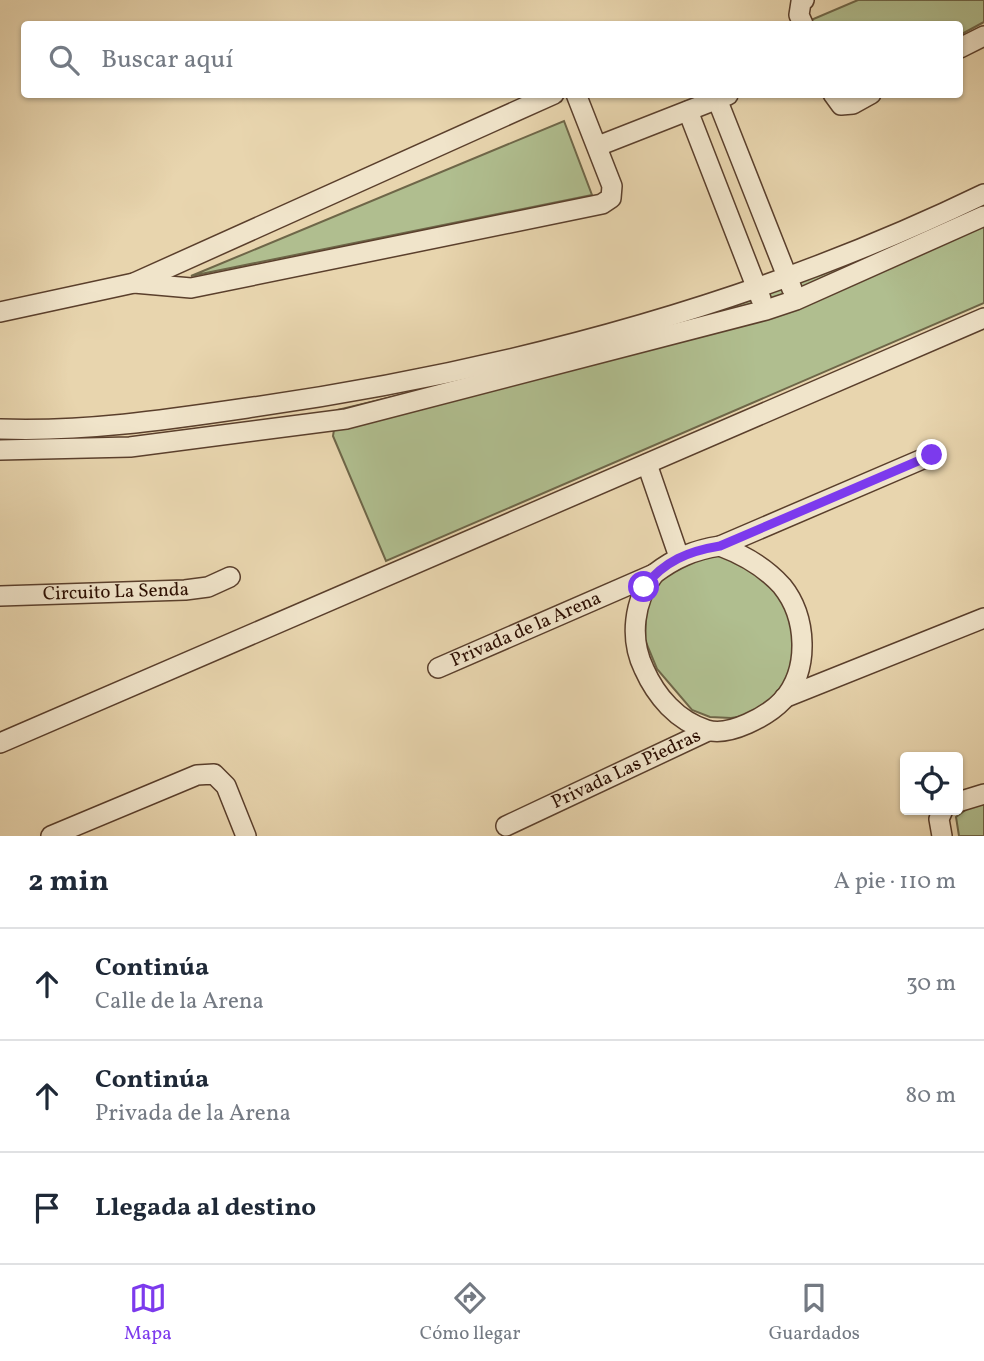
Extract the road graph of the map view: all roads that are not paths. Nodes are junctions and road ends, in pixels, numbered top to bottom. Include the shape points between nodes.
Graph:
1 (804, 0) edge
2 (802, 21) edge
3 (984, 36) edge
4 (963, 46) edge
5 (545, 98) edge
6 (578, 98) edge
7 (720, 98) edge
8 (723, 98) edge
9 (835, 98) edge
10 (864, 98) edge
11 (688, 111) junction
12 (598, 146) junction
13 (984, 194) edge
14 (984, 216) edge
15 (788, 278) junction
16 (134, 284) junction
17 (757, 289) junction
18 (796, 300) junction
19 (766, 310) junction
20 (0, 312) edge
21 (984, 318) edge
22 (0, 429) edge
23 (0, 450) edge
24 (932, 455) dead end
25 (648, 464) junction
26 (720, 546) junction
27 (679, 556) junction
28 (654, 574) junction
29 (230, 577) dead end
30 (0, 596) edge
31 (984, 618) edge
32 (438, 668) dead end
33 (784, 698) junction
34 (708, 731) junction
35 (0, 743) edge
36 (984, 794) edge
37 (963, 800) edge
38 (941, 815) edge
39 (506, 827) dead end
40 (51, 836) edge
41 (246, 836) edge
42 (942, 836) edge

1 - 2 street
3 - 4 street
5 - 16 street
6 - 12 street
7 - 11 street
8 - 15 street
9 - 10 street via 841,105
11 - 12 street
11 - 17 street
12 - 16 street via 612,186 611,198 602,204 191,288
13 - 15 street
14 - 18 street
15 - 17 street
15 - 18 street
16 - 20 street
17 - 19 street
17 - 22 street via 539,353 334,396 126,425
18 - 19 street
19 - 23 street via 345,419 130,447
21 - 25 street
24 - 26 street
25 - 27 street
25 - 35 street
26 - 27 street
26 - 33 street via 765,570 796,610 802,658 796,680
27 - 28 street
28 - 32 street, Privada de la Arena
28 - 34 street via 636,611 640,661 650,684 667,705
29 - 30 street, Circuito La Senda via 186,590
31 - 33 street
33 - 34 street via 748,724
34 - 39 street, Privada Las Piedras
36 - 37 street
38 - 42 street
40 - 41 street via 197,775 214,774 226,786

